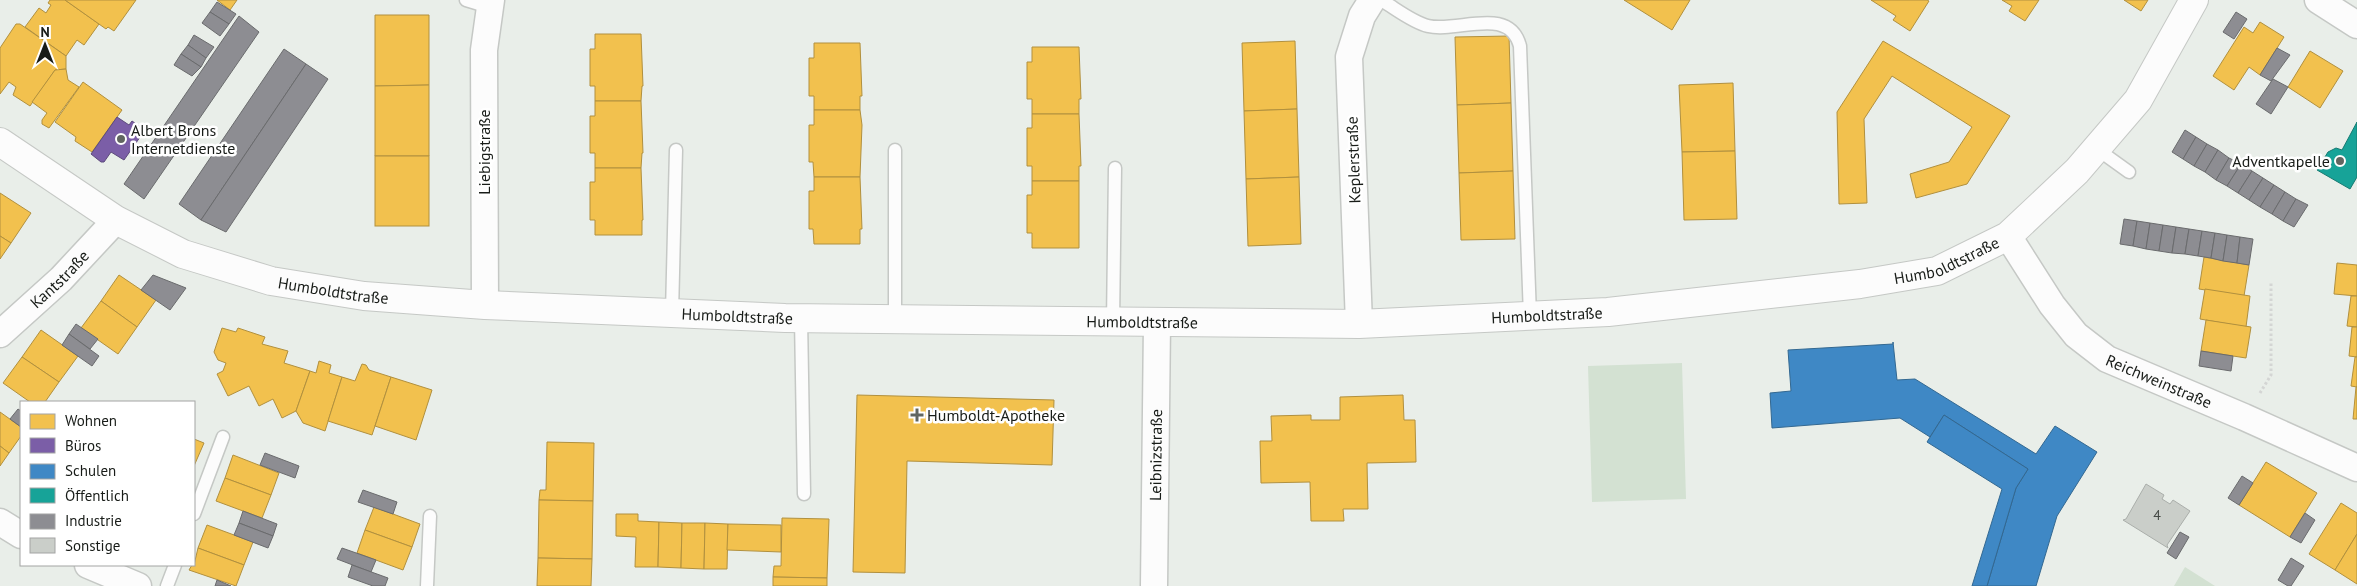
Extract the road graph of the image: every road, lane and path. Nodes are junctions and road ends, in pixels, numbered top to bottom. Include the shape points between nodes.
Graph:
1 (1372, 0) edge
2 (1381, 0) edge
3 (2194, 0) edge
4 (2318, 0) edge
5 (482, 2) edge
6 (2357, 25) edge
7 (0, 142) edge
8 (2097, 148) junction
9 (676, 150) dead end
10 (895, 150) dead end
11 (1116, 168) dead end
12 (2129, 172) dead end
13 (116, 220) junction
14 (2008, 236) junction
15 (2271, 281) dead end
16 (485, 305) junction
17 (672, 313) junction
18 (1530, 316) junction
19 (801, 318) junction
20 (895, 320) junction
21 (1113, 323) junction
22 (1157, 323) junction
23 (1359, 324) junction
24 (0, 334) edge
25 (2244, 417) junction
26 (223, 437) dead end
27 (2357, 468) edge
28 (804, 494) dead end
29 (195, 511) edge
30 (430, 516) dead end
31 (0, 522) edge
32 (20, 533) edge
33 (90, 566) edge
34 (175, 566) edge
35 (132, 585) edge
36 (166, 586) edge
37 (428, 586) edge
38 (1154, 586) edge

1 - 23 street, Keplerstraße via 1362,16 1349,57
2 - 18 lane via 1428,26 1498,24 1512,29 1517,35
3 - 8 street, Humboldtstraße via 2138,100
4 - 6 street
5 - 16 street, Liebigstraße
7 - 13 street, Humboldtstraße
8 - 12 lane
8 - 14 street, Humboldtstraße
9 - 17 lane
10 - 20 lane
11 - 21 lane
13 - 16 street, Humboldtstraße via 183,254 271,281 364,296
13 - 24 street, Kantstraße via 61,279
14 - 18 street, Humboldtstraße via 1936,271 1860,284 1608,312
14 - 25 street, Reichweinstraße via 2052,305 2076,335 2107,358
15 - 25 path via 2272,375
16 - 17 street, Humboldtstraße
17 - 19 street, Humboldtstraße
18 - 23 street, Humboldtstraße
19 - 20 street, Humboldtstraße
19 - 28 lane
20 - 21 street, Humboldtstraße
21 - 22 street, Humboldtstraße
22 - 23 street, Humboldtstraße
22 - 38 street, Leibnizstraße
25 - 27 street, Reichweinstraße
26 - 29 lane
30 - 37 lane
31 - 32 street
33 - 35 street
34 - 36 lane

